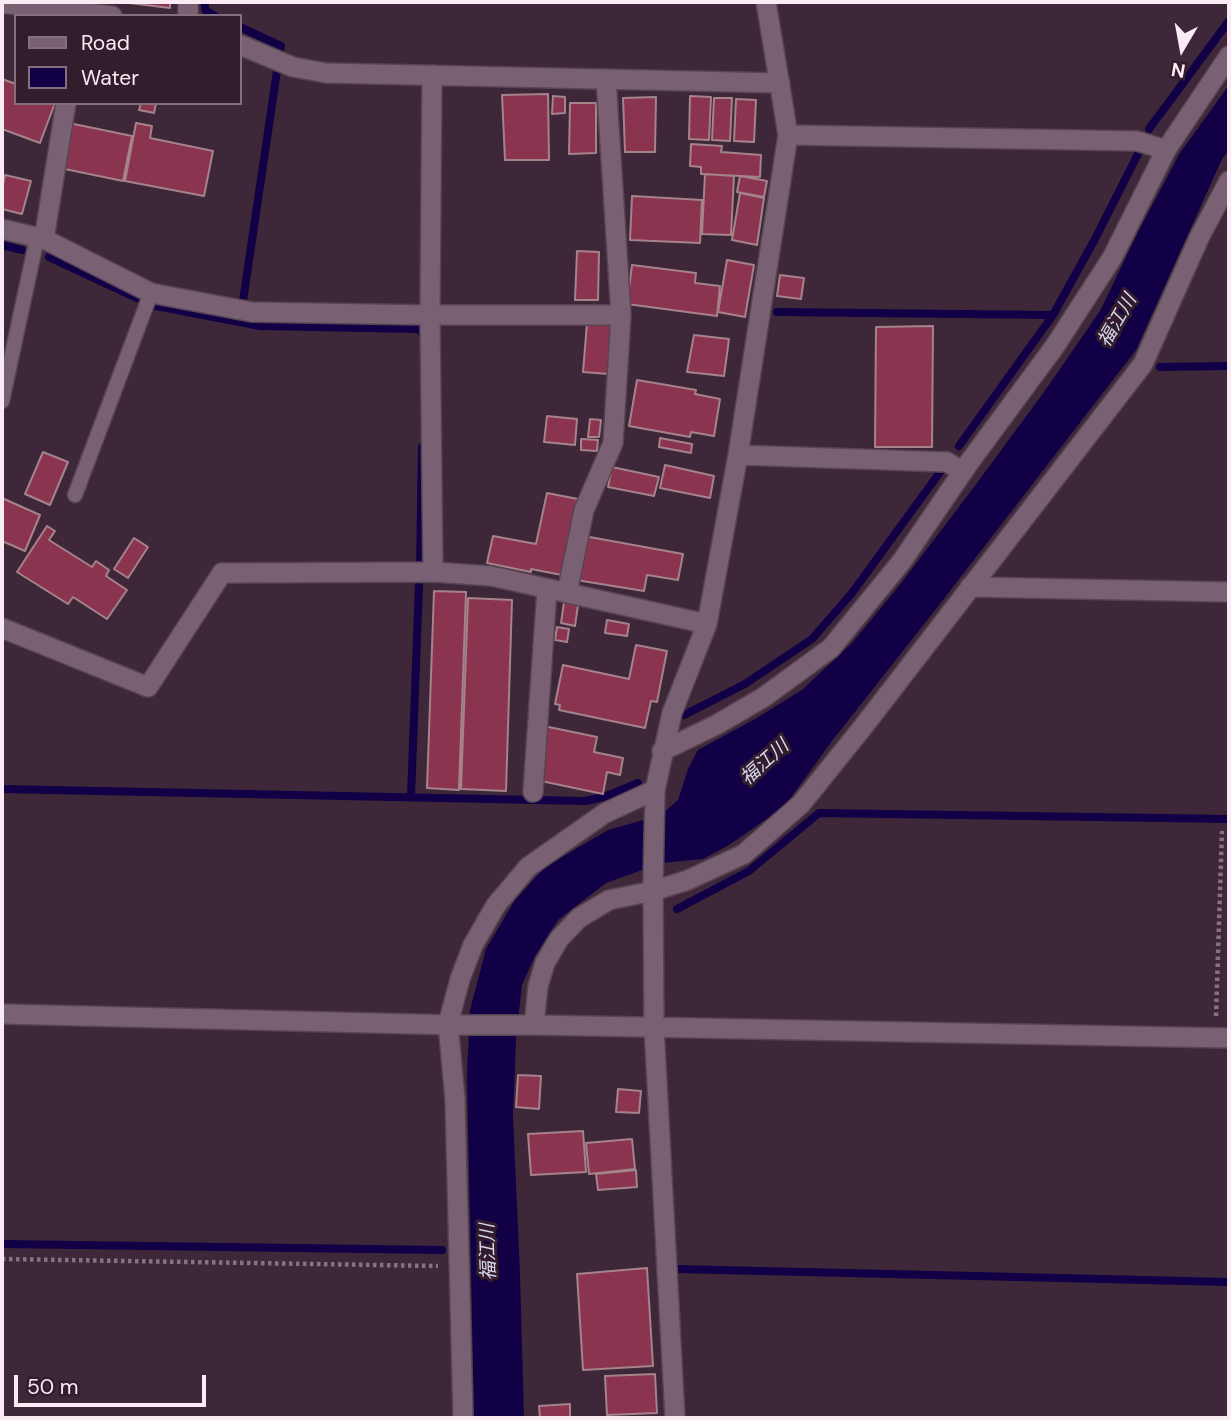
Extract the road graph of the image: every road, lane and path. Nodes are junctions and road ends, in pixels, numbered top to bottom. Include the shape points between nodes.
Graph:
1 (766, 2) edge
2 (2, 3) edge
3 (81, 10) edge
4 (102, 14) edge
5 (242, 46) edge
6 (1229, 55) edge
7 (432, 75) junction
8 (607, 79) junction
9 (780, 83) junction
10 (66, 105) edge
11 (788, 135) junction
12 (1166, 150) junction
13 (1229, 181) edge
14 (2, 229) edge
15 (41, 239) junction
16 (151, 293) junction
17 (621, 314) junction
18 (430, 315) junction
19 (2, 401) edge
20 (738, 455) junction
21 (963, 472) junction
22 (75, 495) dead end
23 (433, 572) junction
24 (970, 587) junction
25 (547, 589) junction
26 (1229, 592) edge
27 (567, 593) junction
28 (707, 624) junction
29 (2, 628) edge
30 (662, 751) junction
31 (533, 792) dead end
32 (655, 793) junction
33 (1222, 831) dead end
34 (653, 888) junction
35 (2, 1014) edge
36 (451, 1025) junction
37 (529, 1025) junction
38 (654, 1027) junction
39 (1222, 1038) edge
40 (2, 1259) edge
41 (459, 1266) junction
42 (463, 1418) edge
43 (675, 1418) edge

1 - 9 street
2 - 3 street
3 - 4 street
5 - 7 street via 293,66 326,73
6 - 12 street
7 - 8 street
7 - 18 street
8 - 9 street
8 - 17 street
9 - 11 street
10 - 15 street
11 - 12 street via 1137,141
11 - 20 street
12 - 21 street via 1112,258 1055,346
13 - 24 street via 1143,364
14 - 15 street
15 - 16 street
15 - 19 lane
16 - 18 street via 252,312
16 - 22 lane
17 - 18 street
17 - 27 street via 613,443 584,510
18 - 23 street
20 - 21 street via 947,462
20 - 28 street
21 - 30 street via 901,561 831,648 764,697
23 - 25 street via 491,576
23 - 29 street via 222,573 148,687
24 - 26 street
24 - 34 street via 800,804 744,854 688,880
25 - 27 street
25 - 31 street
27 - 28 street
28 - 30 street
30 - 32 street
32 - 34 street
32 - 36 street via 605,813 528,867 496,905 473,945 460,979
33 - 39 path
34 - 37 street via 609,900 579,918 559,939 545,964
34 - 38 street
35 - 36 street
36 - 37 street
36 - 41 street
37 - 38 street
38 - 39 street
38 - 43 street
40 - 41 path
41 - 42 street

